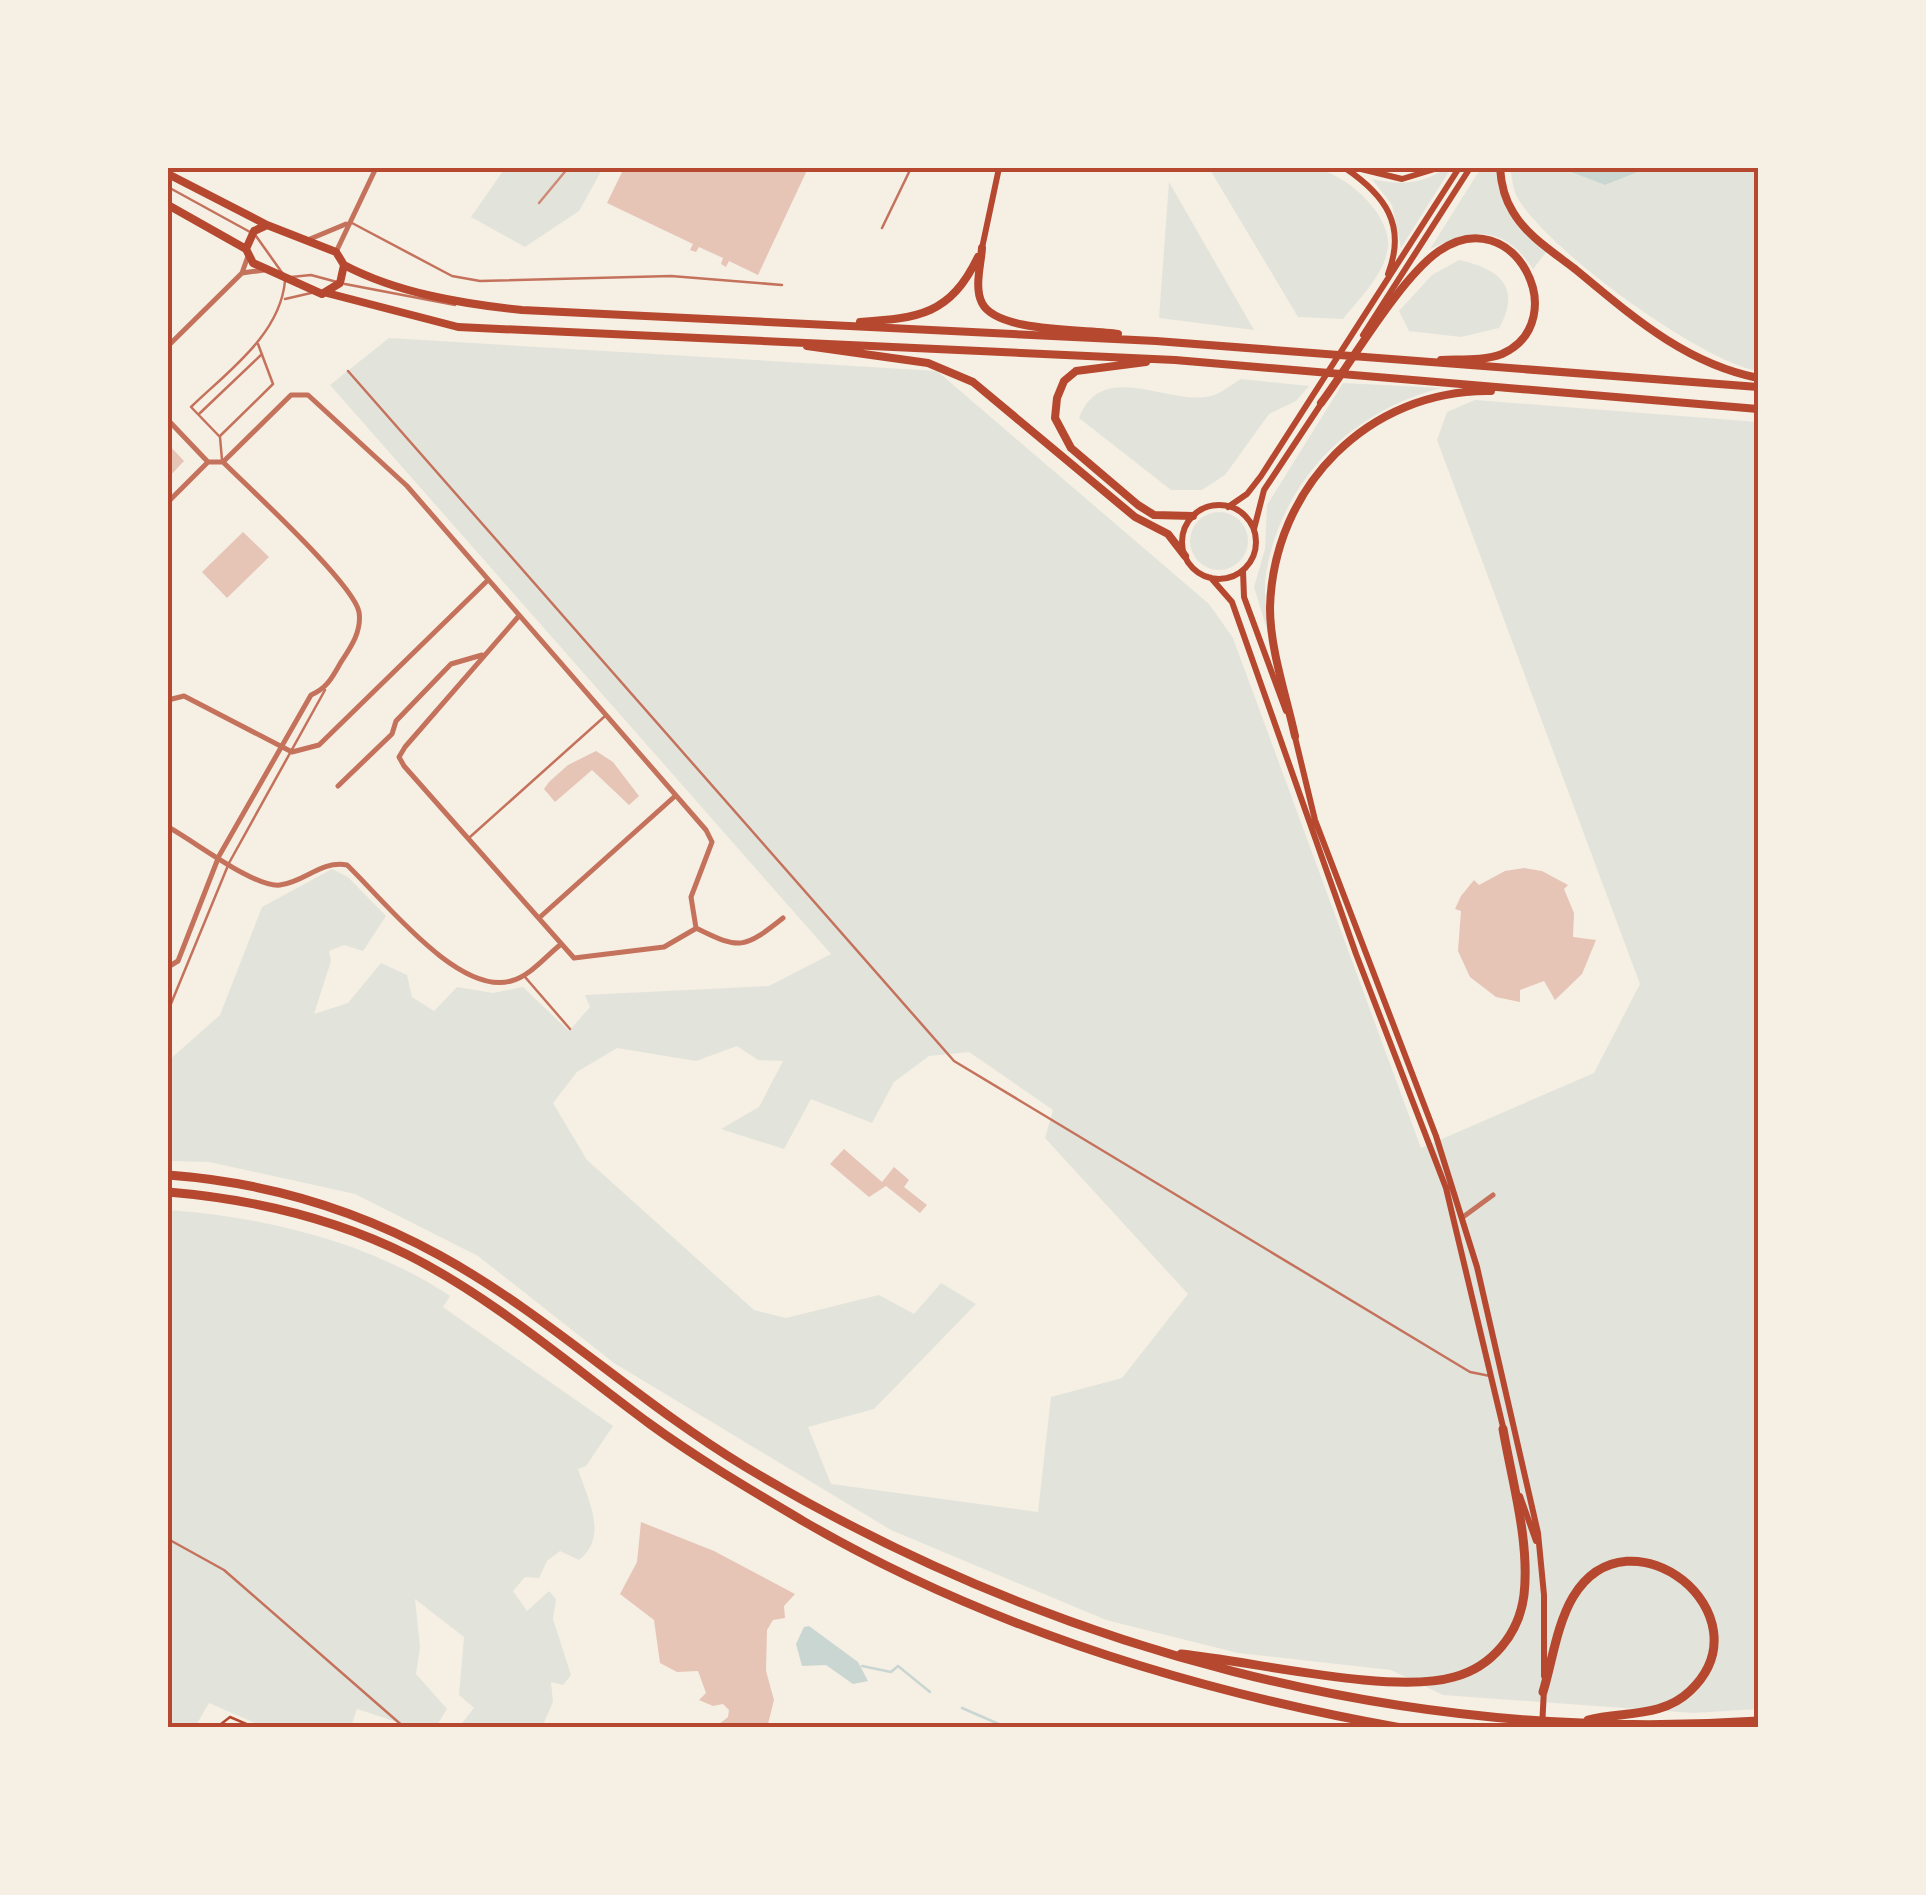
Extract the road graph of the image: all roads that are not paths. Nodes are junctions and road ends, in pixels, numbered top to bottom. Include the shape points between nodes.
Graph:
1 (376, 168) edge
2 (911, 168) edge
3 (1000, 168) edge
4 (1345, 168) edge
5 (1357, 168) edge
6 (1438, 168) edge
7 (1459, 168) edge
8 (1470, 168) edge
9 (1500, 168) edge
10 (168, 174) edge
11 (168, 187) edge
12 (168, 205) edge
13 (349, 222) junction
14 (268, 225) junction
15 (882, 228) dead end
16 (252, 234) junction
17 (308, 240) junction
18 (982, 248) junction
19 (336, 252) junction
20 (247, 253) junction
21 (344, 265) junction
22 (264, 270) junction
23 (242, 274) junction
24 (285, 279) junction
25 (340, 283) junction
26 (782, 285) dead end
27 (314, 292) junction
28 (327, 293) junction
29 (1379, 295) junction
30 (283, 300) junction
31 (480, 306) junction
32 (824, 324) junction
33 (758, 340) junction
34 (1156, 340) junction
35 (258, 343) junction
36 (168, 346) edge
37 (262, 354) junction
38 (1175, 360) junction
39 (1389, 361) junction
40 (348, 371) dead end
41 (1758, 378) edge
42 (1758, 387) edge
43 (1548, 392) junction
44 (1322, 404) junction
45 (1758, 408) edge
46 (198, 415) junction
47 (168, 420) edge
48 (220, 437) junction
49 (208, 462) junction
50 (223, 462) junction
51 (168, 502) edge
52 (1228, 506) junction
53 (1193, 516) junction
54 (1254, 529) junction
55 (1185, 556) junction
56 (1243, 571) junction
57 (1211, 578) junction
58 (488, 581) junction
59 (518, 617) junction
60 (484, 654) junction
61 (326, 688) junction
62 (168, 700) edge
63 (604, 717) junction
64 (1295, 736) junction
65 (281, 746) junction
66 (292, 752) junction
67 (338, 786) dead end
68 (674, 797) junction
69 (168, 826) edge
70 (469, 838) junction
71 (219, 856) junction
72 (229, 862) junction
73 (783, 918) dead end
74 (538, 919) junction
75 (696, 928) junction
76 (560, 946) junction
77 (168, 968) edge
78 (524, 976) junction
79 (168, 1011) edge
80 (570, 1029) dead end
81 (168, 1175) edge
82 (168, 1192) edge
83 (1493, 1195) dead end
84 (1463, 1217) junction
85 (1492, 1377) junction
86 (1503, 1429) junction
87 (168, 1539) edge
88 (1538, 1547) junction
89 (1154, 1651) junction
90 (1543, 1692) junction
91 (1758, 1721) edge
92 (1575, 1724) junction
93 (405, 1728) edge
94 (1402, 1728) edge
95 (1542, 1728) edge

1 - 13 street
2 - 15 lane
3 - 18 main road
4 - 29 main road via 1377,190 1396,227 1397,248
5 - 6 main road via 1402,179
7 - 29 main road
8 - 44 main road
9 - 41 main road via 1505,196 1524,226 1622,309 1672,346
10 - 14 main road
11 - 16 lane
12 - 20 main road
13 - 17 street
13 - 19 street
13 - 26 lane via 452,276 480,282 671,276
14 - 16 main road
14 - 17 main road
16 - 20 main road
16 - 24 lane
17 - 19 main road
18 - 32 main road via 966,281 931,311
18 - 34 main road via 978,289 983,306 1002,321
19 - 21 main road
20 - 22 main road
20 - 23 street
21 - 25 main road
21 - 31 main road via 388,284
22 - 23 street
22 - 24 main road
23 - 36 street
24 - 25 lane via 310,275
24 - 27 main road
24 - 30 lane
25 - 28 main road
25 - 31 lane via 410,300
27 - 28 main road
27 - 30 lane
28 - 33 main road via 458,328
29 - 52 main road via 1261,476
30 - 35 lane
31 - 32 main road
32 - 34 main road
33 - 38 main road
33 - 55 main road via 928,363 972,382 1135,517 1168,534
34 - 39 main road
35 - 37 lane
35 - 46 lane via 190,407
37 - 46 lane
37 - 48 lane via 273,384
38 - 43 main road
38 - 53 main road via 1076,371 1056,398 1055,418 1071,448 1138,506 1154,514
39 - 42 main road
39 - 44 main road via 1471,359 1501,354 1521,340 1534,303 1532,279 1520,258 1499,242 1468,239 1440,250
40 - 85 lane via 954,1061 1454,1362
43 - 45 main road
43 - 64 main road via 1472,391 1398,409 1365,428 1318,471 1285,524 1272,572 1270,614
44 - 54 main road via 1264,490
46 - 48 lane
47 - 49 street
48 - 50 lane
49 - 50 street
49 - 51 street
50 - 58 street via 302,392 407,486
50 - 61 street via 356,604 356,638
52 - 53 main road
52 - 54 main road
53 - 55 main road via 1183,534
54 - 56 main road via 1255,552
55 - 57 main road
56 - 57 main road
56 - 64 main road via 1244,597
57 - 85 main road via 1232,602 1437,1162
58 - 59 street
58 - 66 street via 320,745
59 - 60 street
59 - 63 street
60 - 67 street via 451,664
60 - 70 street via 399,758
61 - 65 street via 311,695
61 - 66 lane
62 - 65 street via 184,696
63 - 68 street
63 - 70 lane
64 - 84 main road via 1315,820
65 - 66 street
65 - 71 street
66 - 72 lane
68 - 74 street
68 - 75 street via 712,842 692,896
69 - 71 street
70 - 74 street
71 - 72 street
71 - 77 street via 178,961
72 - 78 street via 279,885 326,865 347,865 453,968 493,984
72 - 79 lane
73 - 75 street via 751,944 730,944
74 - 76 street
75 - 76 street via 648,949 574,958
76 - 78 street
78 - 80 lane
81 - 89 highway via 265,1188 386,1228 496,1290 696,1434 827,1513 1014,1601
82 - 94 highway via 283,1209 409,1256 481,1299 743,1484 856,1549 980,1608 1187,1680
83 - 84 street
84 - 88 main road
85 - 86 main road
86 - 88 main road
86 - 89 highway via 1524,1595 1513,1631 1478,1668 1412,1682
87 - 93 lane via 224,1570
88 - 90 main road
89 - 92 highway via 1356,1699
90 - 92 highway via 1564,1617 1585,1583 1633,1562 1669,1568 1687,1581 1712,1625 1706,1669 1690,1691 1665,1708
90 - 95 main road
91 - 92 highway

